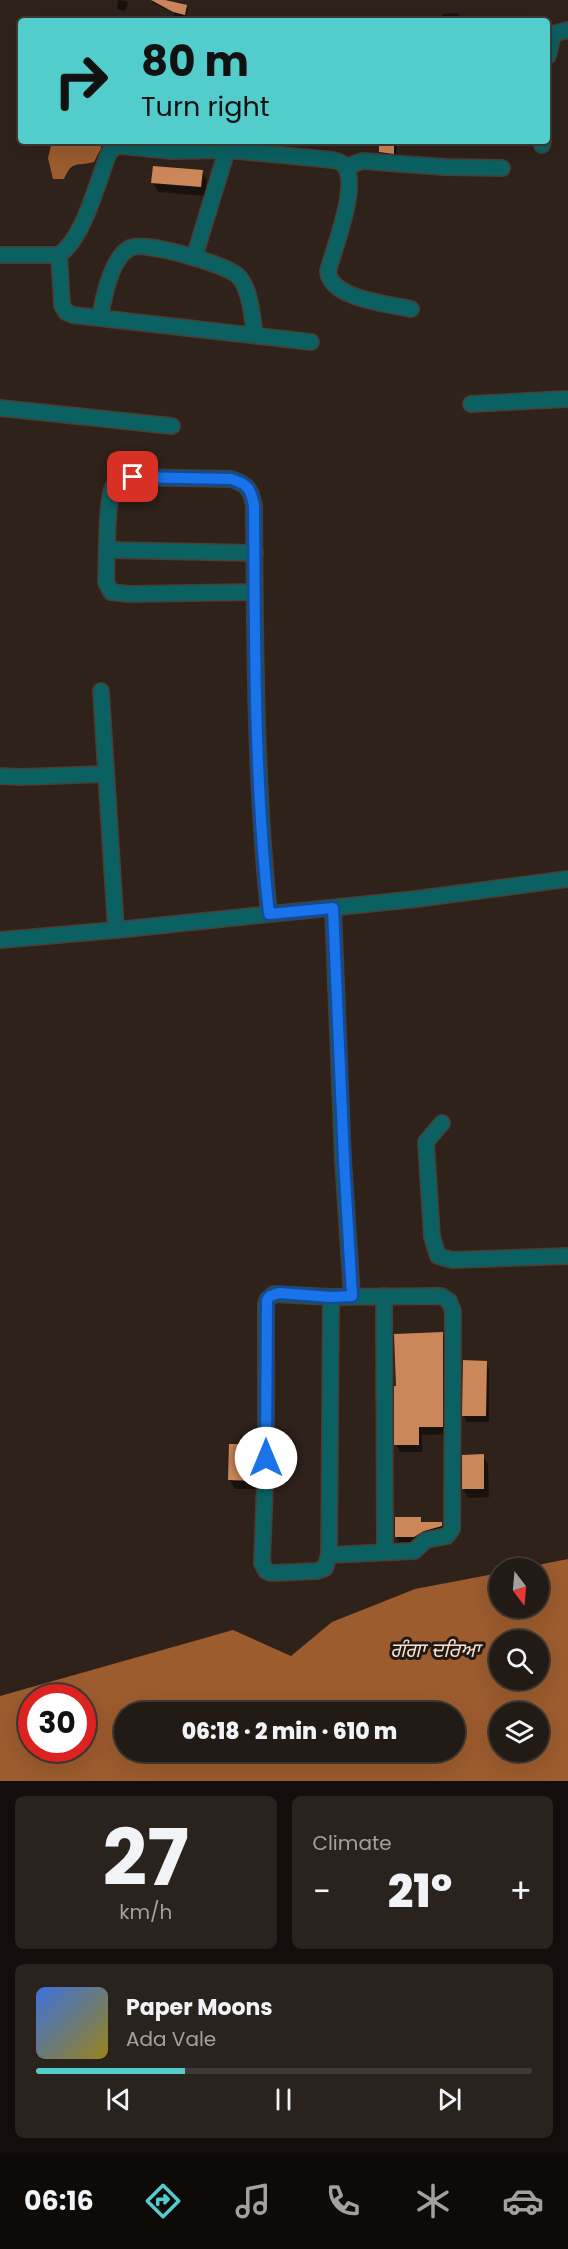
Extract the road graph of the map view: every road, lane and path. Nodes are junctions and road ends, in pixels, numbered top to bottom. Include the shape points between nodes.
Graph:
1 (568, 30) edge
2 (550, 47) edge
3 (227, 150) junction
4 (346, 167) junction
5 (502, 168) dead end
6 (0, 255) edge
7 (59, 255) junction
8 (194, 258) junction
9 (411, 309) dead end
10 (100, 318) junction
11 (255, 335) junction
12 (311, 342) dead end
13 (568, 399) edge
14 (471, 404) dead end
15 (0, 408) edge
16 (172, 426) dead end
17 (108, 550) junction
18 (255, 553) junction
19 (255, 592) junction
20 (101, 691) dead end
21 (106, 774) junction
22 (0, 776) edge
23 (568, 879) edge
24 (333, 908) junction
25 (269, 914) junction
26 (116, 930) junction
27 (0, 940) edge
28 (441, 1123) dead end
29 (568, 1256) edge
30 (352, 1296) junction
31 (384, 1296) junction
32 (331, 1297) junction
33 (385, 1552) junction
34 (329, 1555) junction

1 - 2 street via 553,34
3 - 4 street via 333,160
3 - 7 street via 115,147 109,153 79,231
3 - 8 street
4 - 5 street via 362,161
4 - 9 street via 350,188 328,278 354,296
6 - 7 street
7 - 10 street via 66,312
8 - 10 street via 150,247 130,248 106,287
8 - 11 street via 239,276
10 - 11 street
11 - 12 street
13 - 14 street
15 - 16 street
17 - 18 street
17 - 18 street via 114,485 133,477 184,478 244,483 251,491 254,506
17 - 19 street via 106,582 111,592
18 - 19 street
19 - 25 street via 258,762
20 - 21 street
21 - 22 street
21 - 26 street
23 - 24 street
24 - 25 street
24 - 30 street
25 - 26 street
26 - 27 street
28 - 29 street via 426,1142 432,1237 438,1256 452,1260
30 - 31 street
30 - 32 street
31 - 33 street
31 - 33 street via 441,1296 449,1300 453,1311 452,1529 447,1536 426,1540 416,1550
32 - 34 street
32 - 34 street via 279,1293 267,1300 262,1558 267,1571 317,1571 325,1568
33 - 34 street

